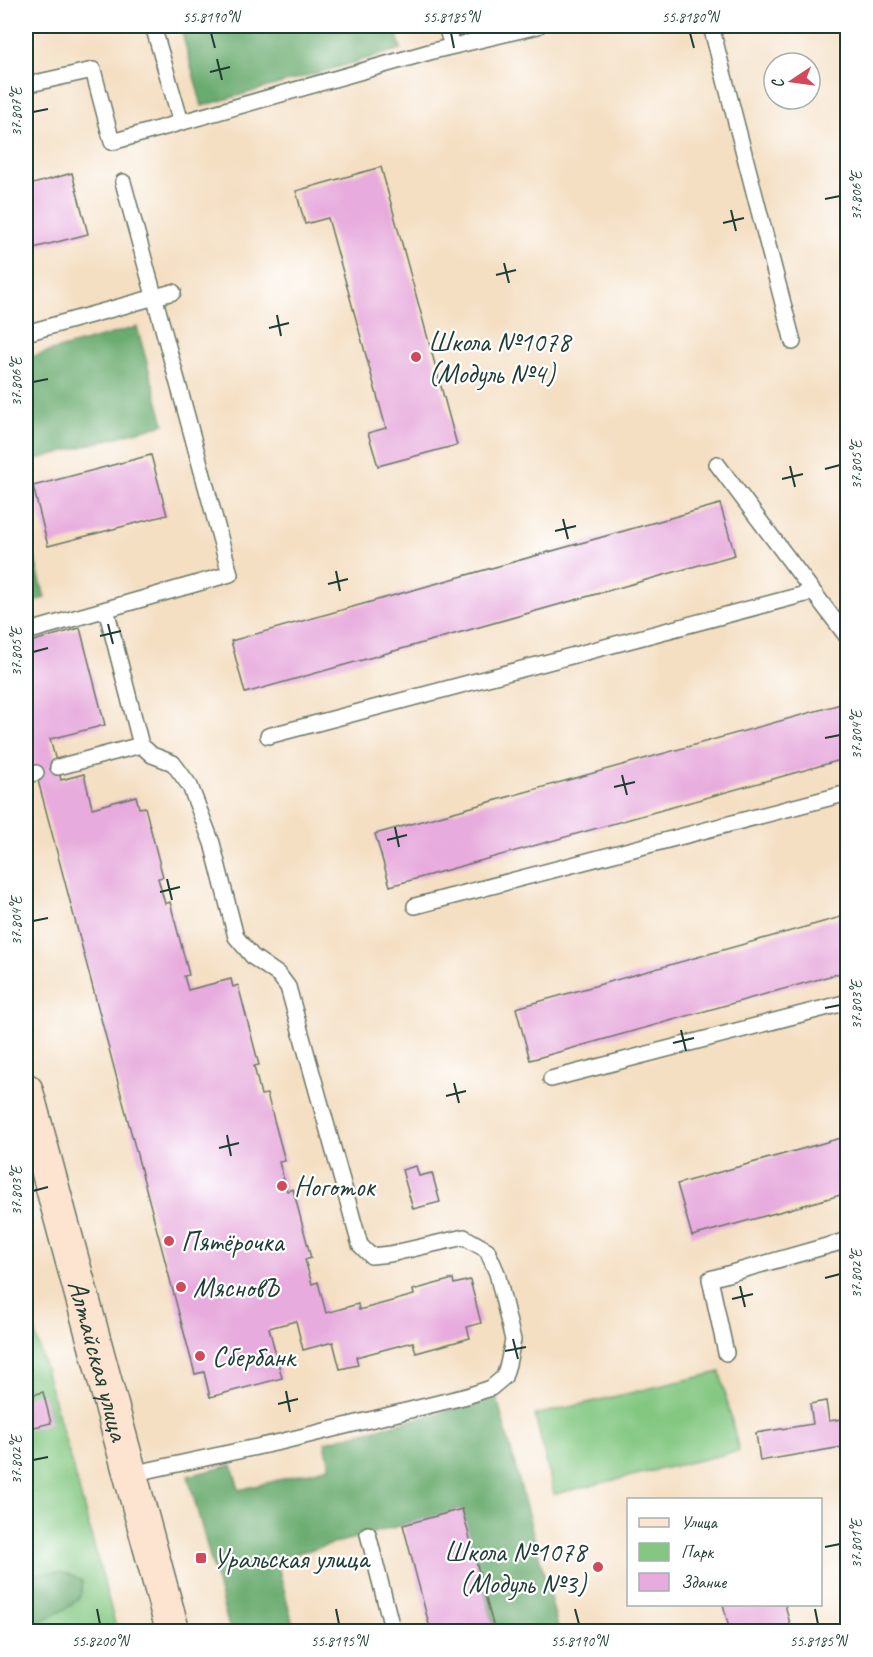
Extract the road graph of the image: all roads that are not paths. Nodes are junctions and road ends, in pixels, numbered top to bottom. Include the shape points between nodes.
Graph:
1 (153, 26) edge
2 (446, 26) edge
3 (538, 26) edge
4 (711, 26) edge
5 (452, 46) junction
6 (30, 84) dead end
7 (181, 122) junction
8 (123, 182) dead end
9 (173, 292) dead end
10 (154, 297) junction
11 (26, 333) edge
12 (793, 342) dead end
13 (717, 464) dead end
14 (813, 592) junction
15 (106, 609) junction
16 (26, 632) edge
17 (848, 638) edge
18 (268, 736) dead end
19 (141, 745) junction
20 (58, 767) dead end
21 (848, 793) edge
22 (415, 906) dead end
23 (848, 1002) edge
24 (551, 1079) dead end
25 (26, 1090) edge
26 (848, 1240) edge
27 (726, 1353) dead end
28 (131, 1474) junction
29 (368, 1534) dead end
30 (173, 1632) edge
31 (393, 1632) edge

1 - 7 lane
2 - 5 lane
3 - 5 lane
4 - 12 lane
5 - 7 lane
6 - 7 lane via 93,70 112,142
8 - 10 lane
9 - 10 lane
10 - 11 lane
10 - 15 lane via 230,574
13 - 14 lane
14 - 17 lane
14 - 18 lane
15 - 16 lane
15 - 19 lane
19 - 20 lane
19 - 28 lane via 152,755 173,763 190,786 212,843 236,937 288,987 360,1245 371,1256 464,1237 482,1246 497,1273 513,1340 504,1377 491,1388 280,1443
21 - 22 lane
23 - 24 lane
25 - 28 street, Алтайская улица
26 - 27 lane via 710,1279
28 - 30 street, Алтайская улица
29 - 31 lane

